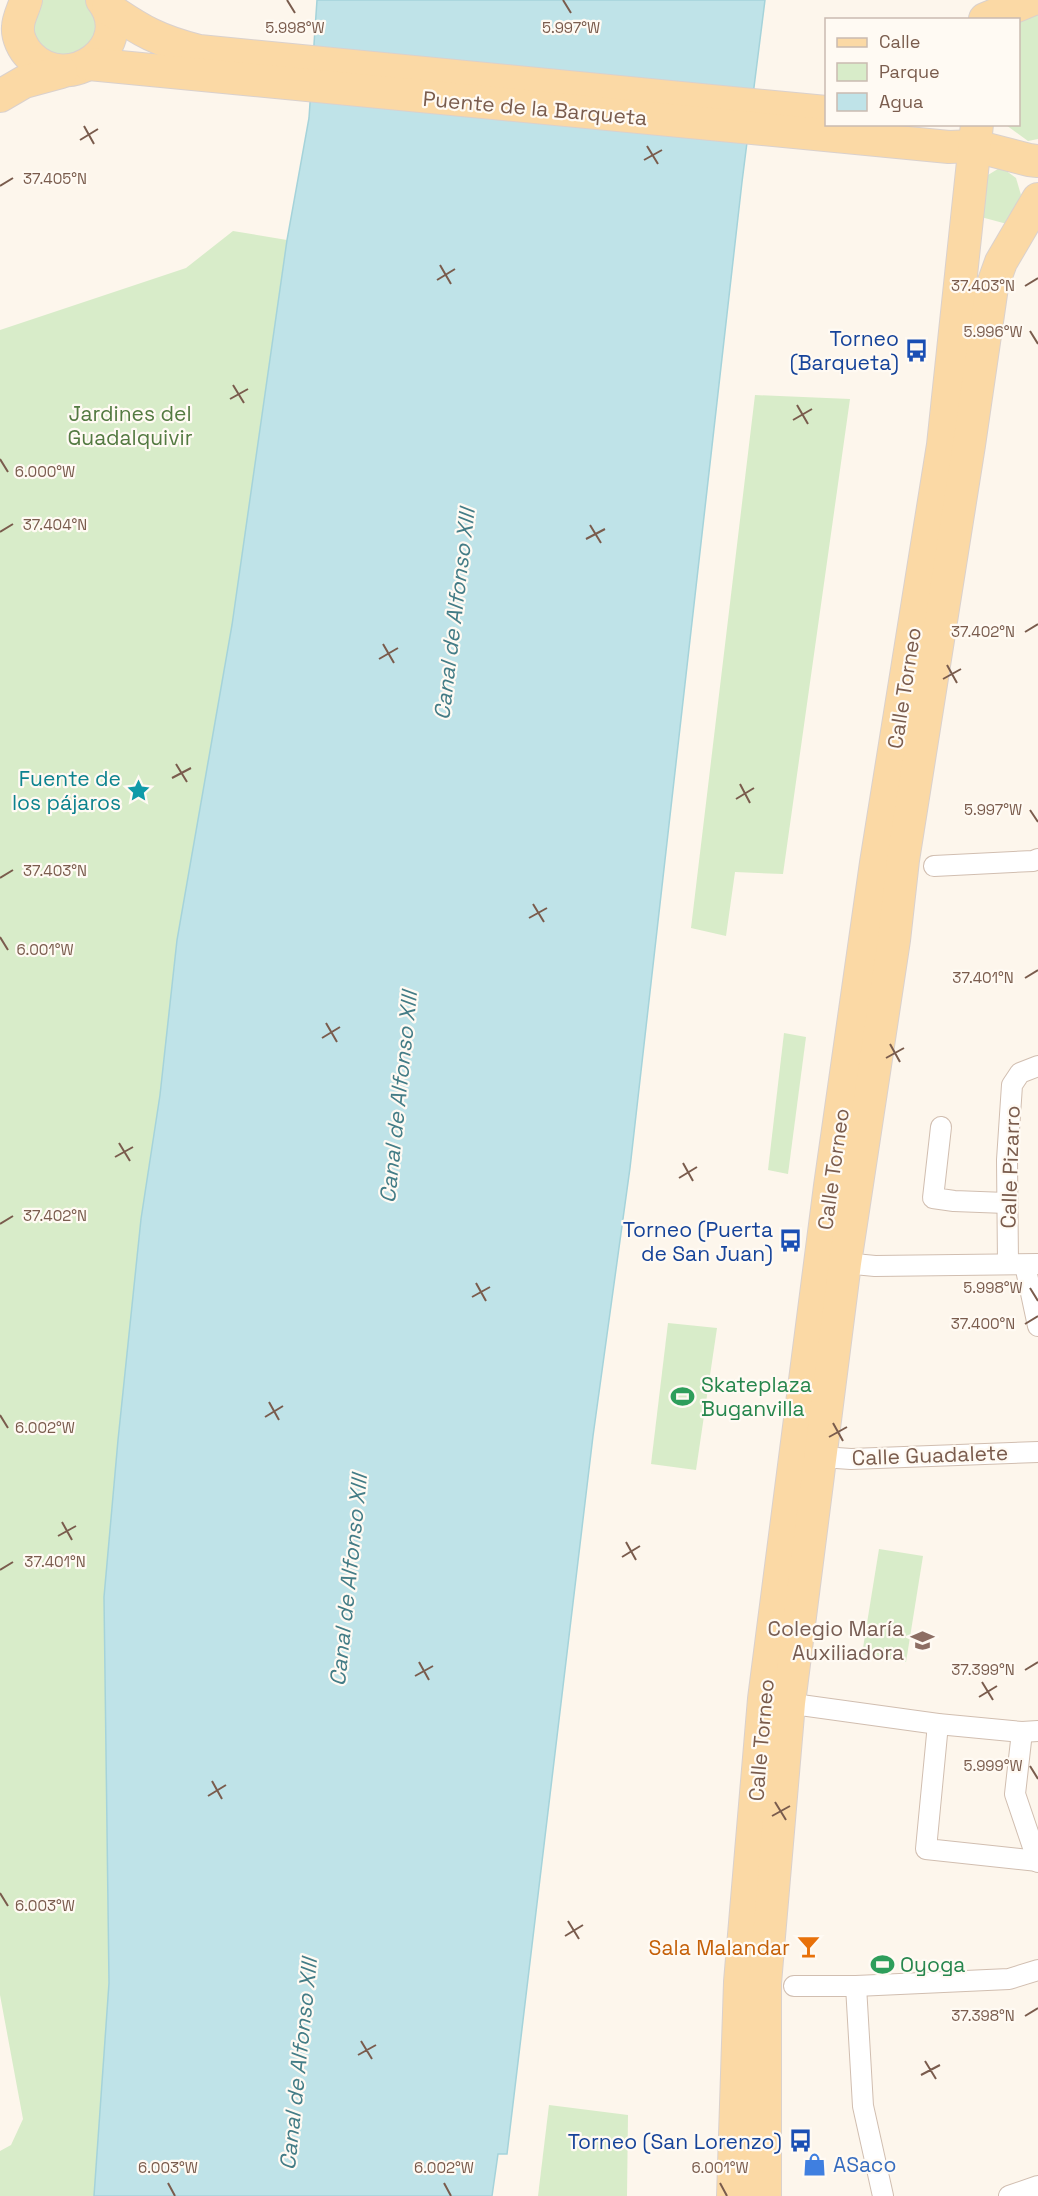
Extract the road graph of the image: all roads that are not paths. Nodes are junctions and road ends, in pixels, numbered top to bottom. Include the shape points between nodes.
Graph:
1 (1031, 0) edge
2 (105, 4) edge
3 (22, 13) edge
4 (985, 13) edge
5 (0, 57) edge
6 (237, 67) junction
7 (75, 68) junction
8 (0, 96) edge
9 (825, 124) edge
10 (842, 126) edge
11 (998, 126) edge
12 (969, 147) edge
13 (1034, 161) edge
14 (1038, 199) edge
15 (1036, 865) edge
16 (934, 866) dead end
17 (1029, 1069) edge
18 (941, 1127) dead end
19 (1006, 1203) junction
20 (832, 1261) junction
21 (1024, 1264) edge
22 (1038, 1326) edge
23 (1038, 1452) edge
24 (822, 1457) junction
25 (776, 1701) junction
26 (938, 1724) junction
27 (1030, 1732) edge
28 (1038, 1862) edge
29 (1038, 1970) edge
30 (795, 1986) dead end
31 (856, 1986) junction
32 (1038, 2186) edge
33 (733, 2196) edge
34 (765, 2196) edge
35 (883, 2196) edge
36 (1009, 2196) edge

1 - 4 main road
2 - 6 main road via 143,32
2 - 7 main road via 111,20 106,46 99,56
3 - 5 main road
3 - 7 main road via 20,40 31,57 48,69
6 - 7 main road
6 - 9 main road, Puente de la Barqueta
7 - 8 main road via 24,82
10 - 12 main road, Puente de la Barqueta
11 - 13 main road via 1000,135
12 - 13 main road, Puente de la Barqueta
12 - 20 main road, Calle Torneo via 943,446 876,863
14 - 20 main road, Calle Torneo via 1001,262 992,288 894,940
15 - 16 street
17 - 19 street, Calle Pizarro via 1012,1085
18 - 19 street via 933,1198
19 - 21 street, Calle Pizarro
20 - 21 street via 874,1266
20 - 24 main road, Calle Torneo
20 - 25 main road, Calle Torneo
21 - 22 street, Calle Pizarro
23 - 24 street, Calle Guadalete
24 - 25 main road, Calle Torneo
25 - 26 street
25 - 33 main road, Calle Torneo via 740,1982
25 - 34 main road, Calle Torneo via 765,1983
26 - 27 street
26 - 28 street via 926,1849
27 - 28 street via 1015,1794
29 - 31 street via 1009,1979
30 - 31 street
31 - 35 street via 863,2106
32 - 36 street

